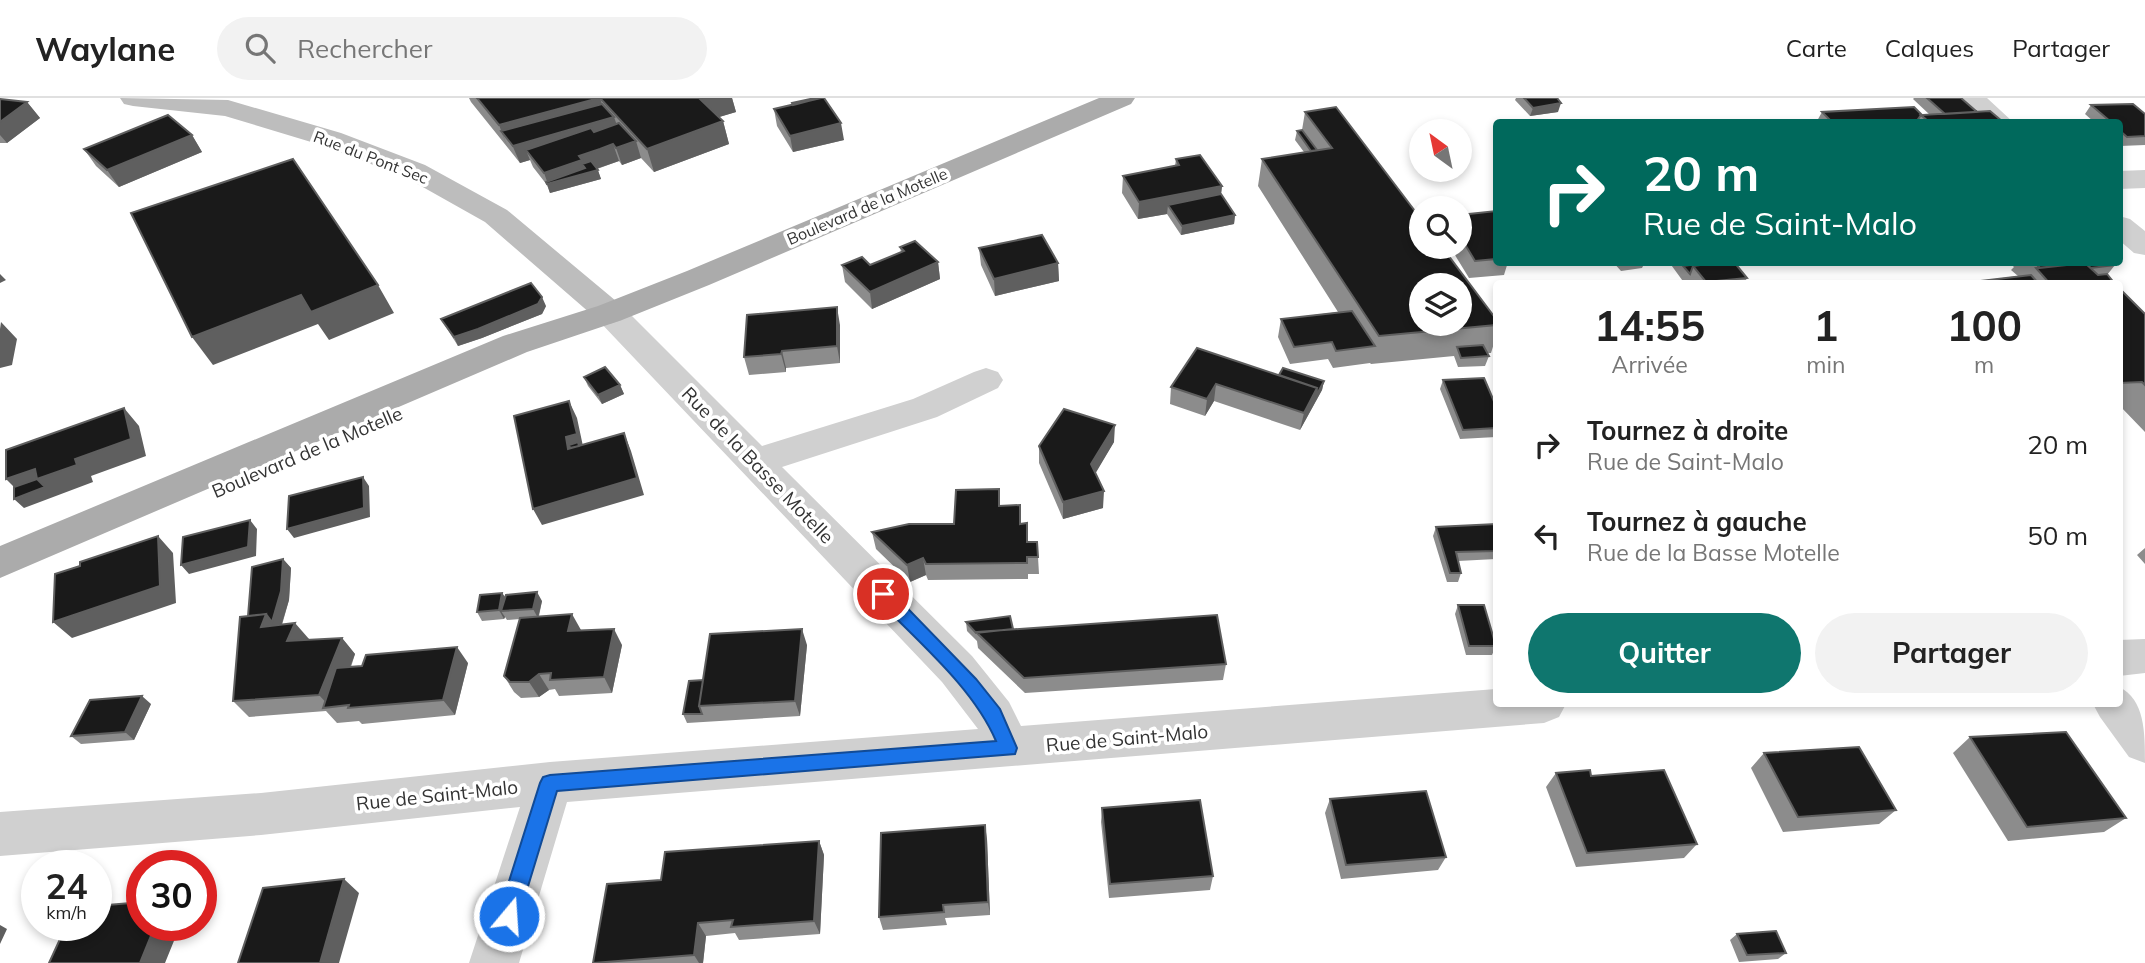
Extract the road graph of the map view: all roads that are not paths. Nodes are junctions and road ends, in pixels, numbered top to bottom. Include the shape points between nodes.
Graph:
1 (133, 98) edge
2 (1122, 98) edge
3 (1971, 98) edge
4 (1996, 119) edge
5 (2145, 179) edge
6 (2123, 180) edge
7 (2123, 228) edge
8 (2145, 246) edge
9 (610, 313) junction
10 (986, 380) dead end
11 (754, 462) junction
12 (0, 563) edge
13 (0, 583) edge
14 (2145, 656) edge
15 (2123, 658) edge
16 (1507, 707) edge
17 (2117, 707) edge
18 (2145, 743) edge
19 (1008, 748) junction
20 (550, 783) junction
21 (0, 834) edge
22 (494, 963) edge

1 - 9 street, Rue du Pont Sec via 228,108 331,139 415,171 496,216
2 - 9 main road, Boulevard de la Motelle
3 - 4 street
5 - 6 street
7 - 8 street
9 - 11 street, Rue de la Basse Motelle
9 - 12 main road, Boulevard de la Motelle via 514,344
9 - 13 main road, Boulevard de la Motelle via 532,357
10 - 11 street via 925,408
11 - 19 street, Rue de la Basse Motelle via 957,669 994,715
14 - 15 street
16 - 19 street, Rue de Saint-Malo
17 - 18 street
19 - 20 street, Rue de Saint-Malo
20 - 21 street, Rue de Saint-Malo via 261,814
20 - 22 street

